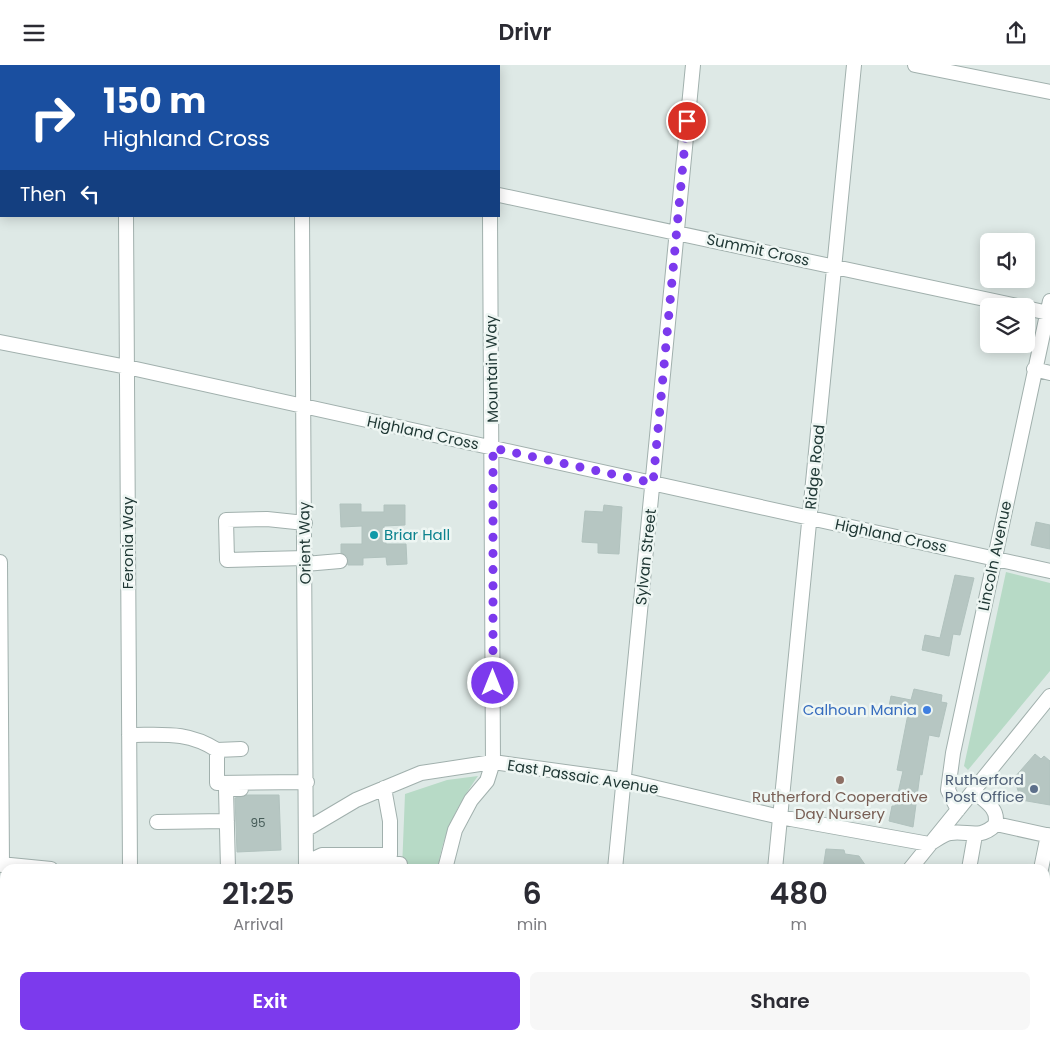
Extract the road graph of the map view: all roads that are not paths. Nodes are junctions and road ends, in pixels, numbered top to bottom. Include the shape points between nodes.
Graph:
1 (693, 65) edge
2 (854, 65) edge
3 (915, 65) edge
4 (1050, 92) edge
5 (500, 195) edge
6 (126, 217) edge
7 (302, 217) edge
8 (490, 217) edge
9 (675, 233) junction
10 (835, 266) junction
11 (981, 298) edge
12 (1049, 307) edge
13 (1035, 308) edge
14 (0, 342) edge
15 (127, 367) junction
16 (1034, 369) junction
17 (1050, 373) edge
18 (304, 407) junction
19 (493, 448) junction
20 (653, 483) junction
21 (810, 518) junction
22 (305, 523) junction
23 (994, 559) junction
24 (306, 561) junction
25 (340, 561) dead end
26 (0, 563) edge
27 (1050, 571) edge
28 (1050, 696) edge
29 (129, 735) junction
30 (241, 749) dead end
31 (217, 750) junction
32 (493, 762) junction
33 (623, 780) junction
34 (307, 785) junction
35 (384, 788) junction
36 (973, 791) junction
37 (958, 810) junction
38 (780, 817) junction
39 (227, 821) junction
40 (157, 822) dead end
41 (996, 824) junction
42 (307, 829) junction
43 (975, 835) junction
44 (1049, 836) edge
45 (929, 844) junction
46 (1, 864) edge
47 (130, 864) edge
48 (228, 864) edge
49 (306, 864) edge
50 (309, 864) edge
51 (446, 864) edge
52 (615, 864) edge
53 (775, 864) edge
54 (914, 864) edge
55 (970, 864) edge
56 (1041, 864) edge

1 - 9 street, Sylvan Street
2 - 10 street, Ridge Road
3 - 4 street
5 - 9 street, Summit Cross
6 - 15 street, Feronia Way
7 - 18 street, Orient Way
8 - 19 street, Mountain Way
9 - 10 street, Summit Cross
9 - 20 street, Sylvan Street
10 - 11 street, Summit Cross
10 - 21 street, Ridge Road
12 - 13 street
12 - 16 street, Lincoln Avenue
14 - 15 street, Highland Cross
15 - 18 street, Highland Cross
15 - 29 street, Feronia Way
16 - 17 street
16 - 23 street, Lincoln Avenue
18 - 19 street, Highland Cross
18 - 22 street, Orient Way
19 - 20 street, Highland Cross
19 - 32 street, Mountain Way
20 - 21 street, Highland Cross
20 - 33 street, Sylvan Street
21 - 23 street, Highland Cross
21 - 38 street, Ridge Road
22 - 24 street, Orient Way
22 - 24 street via 226,519 227,560 279,558
23 - 27 street, Highland Cross
23 - 37 street, Lincoln Avenue via 948,790
24 - 25 street
24 - 34 street, Orient Way
26 - 46 street
28 - 36 street
29 - 31 street via 188,736
29 - 47 street, Feronia Way
30 - 31 street
31 - 34 street via 217,783
32 - 33 street, East Passaic Avenue
32 - 35 street, East Passaic Avenue via 420,773
32 - 51 street via 486,781 471,799 455,829
33 - 38 street, East Passaic Avenue
33 - 52 street, Sylvan Street
34 - 39 street via 226,789
34 - 42 street, Orient Way
35 - 42 street, East Passaic Avenue via 356,800
35 - 50 street via 390,821 390,855 322,855
36 - 37 street
36 - 41 street via 994,810
37 - 45 street
38 - 45 street, East Passaic Avenue
38 - 53 street, Ridge Road
39 - 40 street
39 - 48 street
41 - 43 street
41 - 44 street
42 - 49 street, Orient Way
43 - 45 street via 949,833
43 - 55 street
44 - 56 street
45 - 54 street

